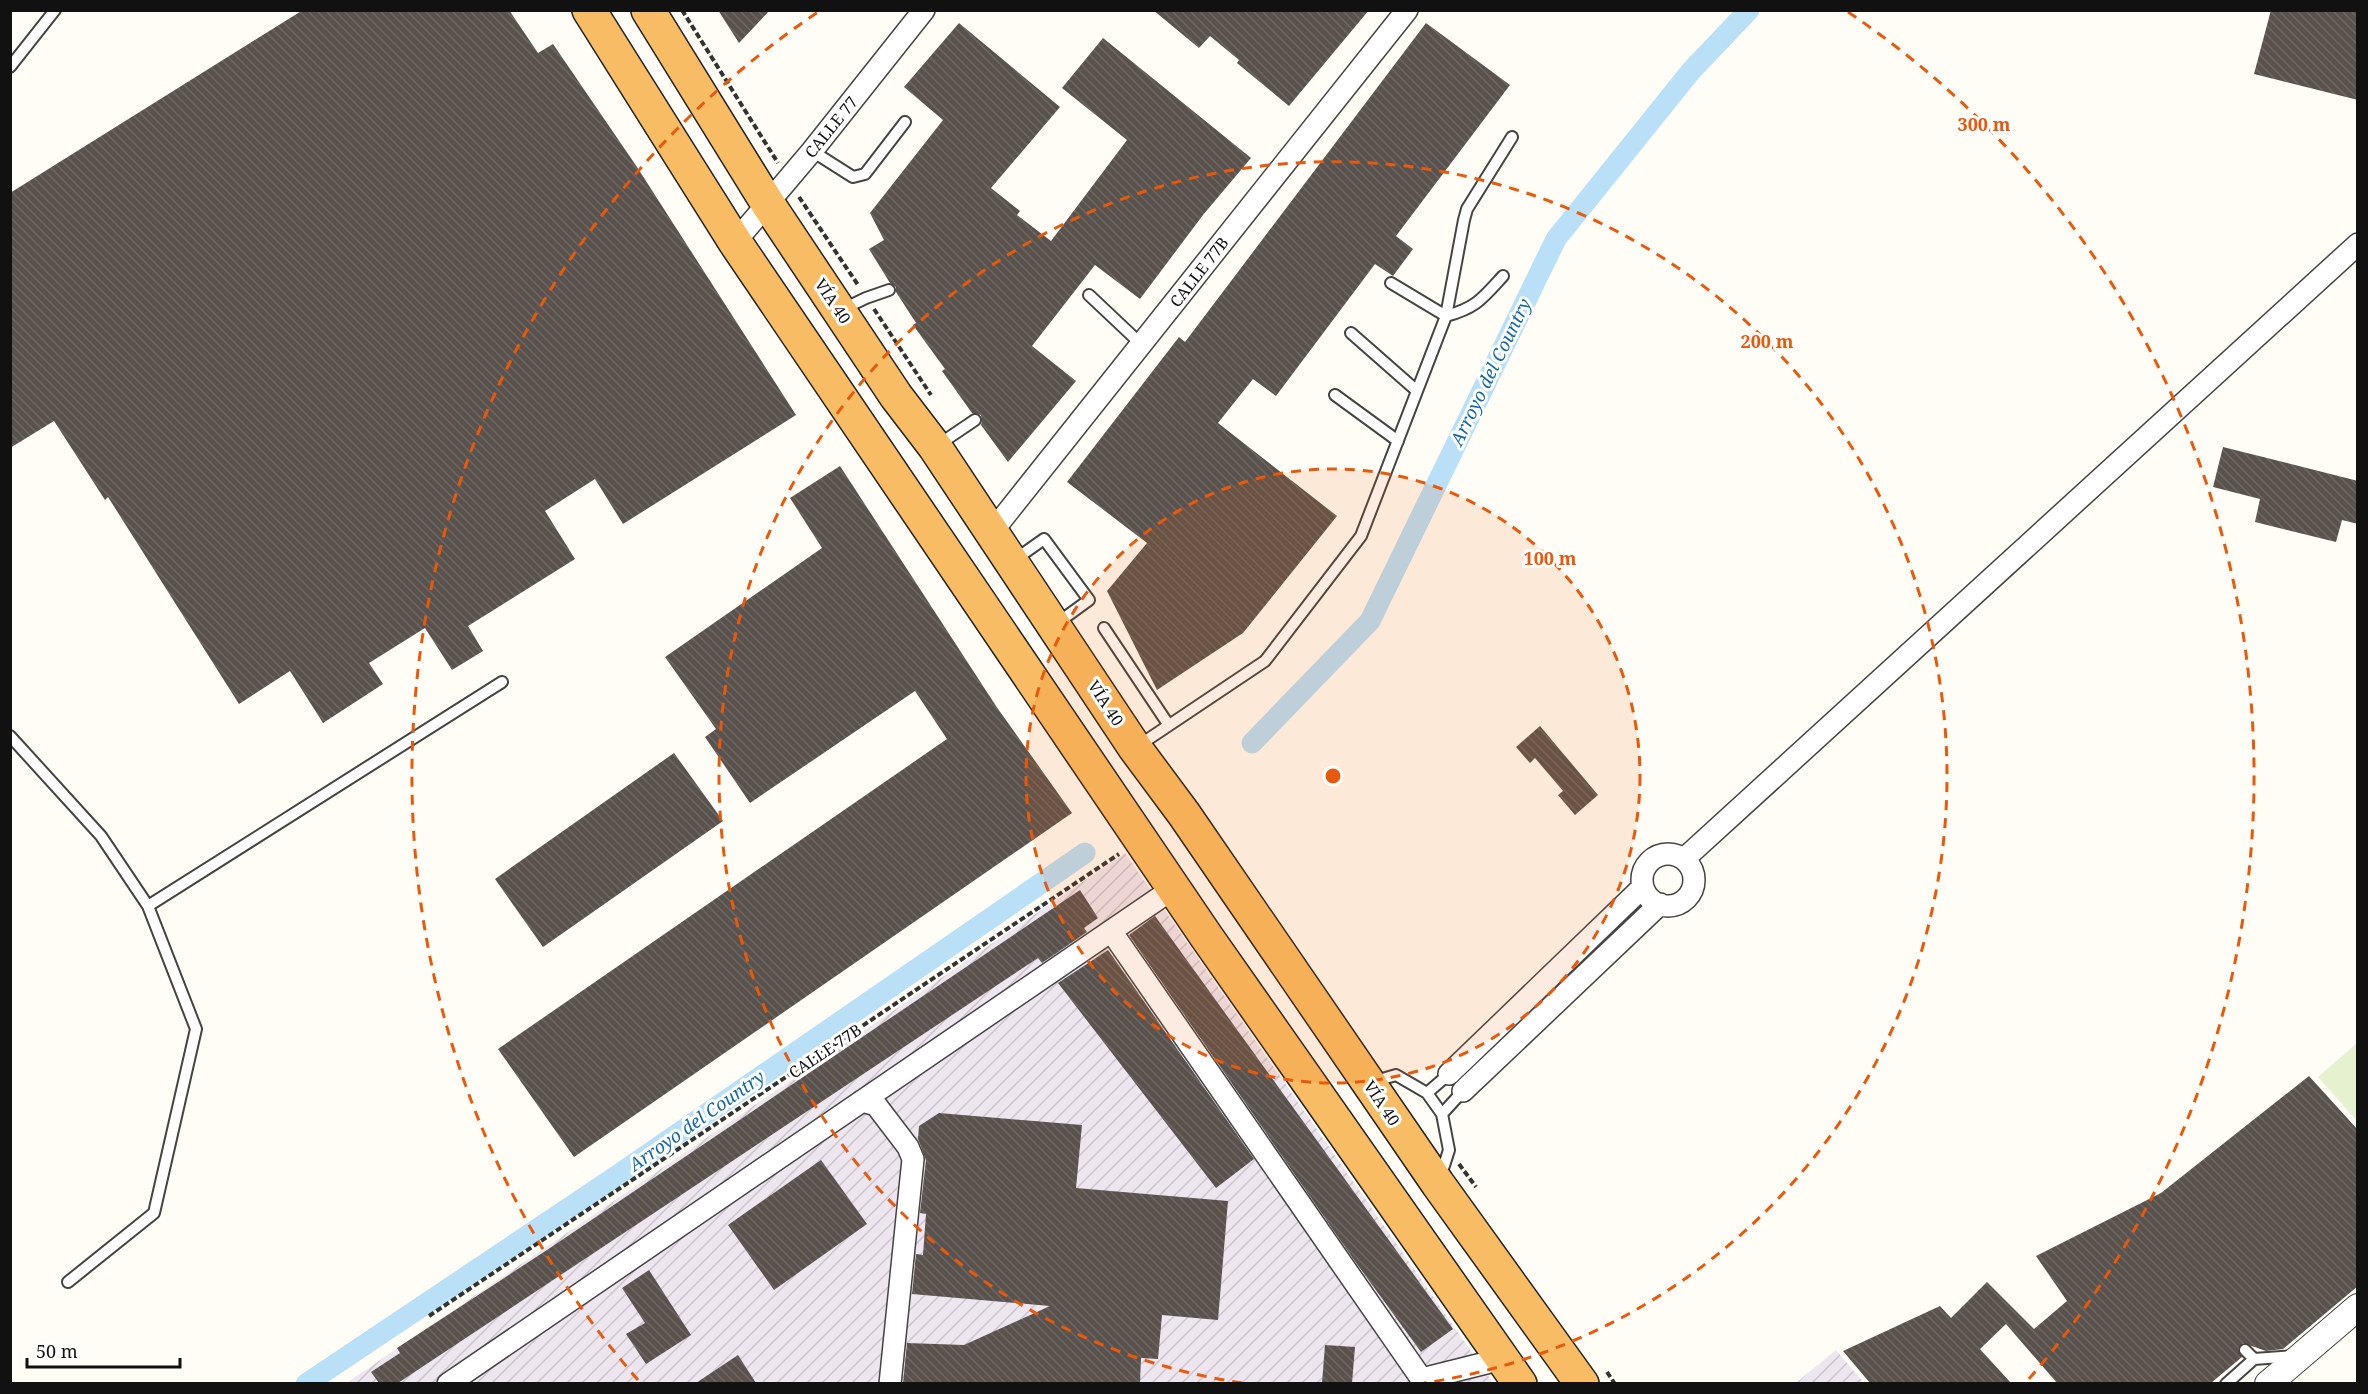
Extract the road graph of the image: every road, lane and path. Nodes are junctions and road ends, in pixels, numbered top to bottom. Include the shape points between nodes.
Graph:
1 (55, 10) edge
2 (589, 10) edge
3 (648, 10) edge
4 (682, 10) edge
5 (924, 10) edge
6 (1407, 10) edge
7 (10, 67) edge
8 (905, 122) dead end
9 (1512, 137) dead end
10 (812, 151) junction
11 (778, 191) junction
12 (735, 242) junction
13 (2358, 244) edge
14 (1503, 276) dead end
15 (1391, 283) dead end
16 (889, 290) dead end
17 (1089, 295) dead end
18 (853, 304) junction
19 (1446, 316) junction
20 (1352, 333) dead end
21 (1142, 345) junction
22 (1417, 391) junction
23 (1335, 394) dead end
24 (896, 396) junction
25 (975, 420) dead end
26 (857, 422) junction
27 (945, 439) junction
28 (1398, 441) junction
29 (991, 533) junction
30 (1011, 563) junction
31 (1054, 625) junction
32 (1104, 628) dead end
33 (502, 682) dead end
34 (1168, 724) junction
35 (10, 736) edge
36 (1135, 748) junction
37 (1121, 853) dead end
38 (1684, 859) junction
39 (1643, 887) junction
40 (1165, 894) junction
41 (1660, 904) junction
42 (148, 906) junction
43 (1247, 908) junction
44 (1111, 931) junction
45 (1206, 936) junction
46 (1449, 1074) joint
47 (1369, 1083) junction
48 (1463, 1091) joint
49 (1427, 1093) junction
50 (862, 1101) junction
51 (1442, 1114) junction
52 (1438, 1184) junction
53 (68, 1282) dead end
54 (2358, 1307) edge
55 (429, 1316) dead end
56 (1543, 1332) junction
57 (2245, 1350) dead end
58 (2301, 1356) junction
59 (2254, 1359) junction
60 (1490, 1361) junction
61 (1424, 1381) edge
62 (448, 1383) edge
63 (890, 1383) edge
64 (1520, 1383) edge
65 (1582, 1383) edge
66 (2226, 1383) edge
67 (2268, 1383) edge

1 - 7 lane
2 - 12 highway
3 - 11 highway, VÍA 40
4 - 11 path
5 - 10 street, CALLE 77
6 - 21 street, CALLE 77B
8 - 10 lane via 865,174 853,177
9 - 19 lane via 1467,209
10 - 11 street, CALLE 77
11 - 12 street, CALLE 77
11 - 18 highway, VÍA 40
11 - 18 path
12 - 26 highway
13 - 38 street
14 - 19 lane via 1479,303
15 - 19 lane
16 - 18 lane
17 - 21 lane
18 - 24 highway, VÍA 40
18 - 27 path
19 - 22 lane
20 - 22 lane
21 - 29 street, CALLE 77B
22 - 28 lane
23 - 28 lane
24 - 26 highway
24 - 27 highway, VÍA 40
25 - 27 lane
26 - 40 highway
27 - 29 highway, VÍA 40
28 - 34 lane via 1361,536 1265,661
29 - 30 highway, VÍA 40
30 - 31 highway, VÍA 40
30 - 31 lane via 1044,539 1089,600
31 - 36 highway, VÍA 40
32 - 34 lane
33 - 42 lane
34 - 36 lane
35 - 42 lane via 100,836
36 - 43 highway, VÍA 40
37 - 55 path, CALLE 77B
38 - 39 street via 1668,854 1653,858 1643,872
38 - 41 street via 1693,872 1689,895 1676,904
39 - 41 street via 1652,901
39 - 46 street
40 - 44 street
40 - 45 highway
41 - 48 street
42 - 53 lane via 196,1029 154,1213
43 - 45 highway
43 - 47 highway, VÍA 40
44 - 50 street
44 - 61 street
45 - 60 highway
46 - 49 lane
47 - 49 lane via 1396,1075
47 - 52 highway, VÍA 40
48 - 51 lane
49 - 51 lane
50 - 62 street
50 - 63 street via 876,1105 913,1159
51 - 52 lane via 1449,1150
52 - 56 highway, VÍA 40
54 - 58 street
56 - 60 highway
56 - 65 highway, VÍA 40
57 - 59 lane
58 - 59 lane
58 - 67 street
59 - 66 lane
60 - 61 street
60 - 64 highway

